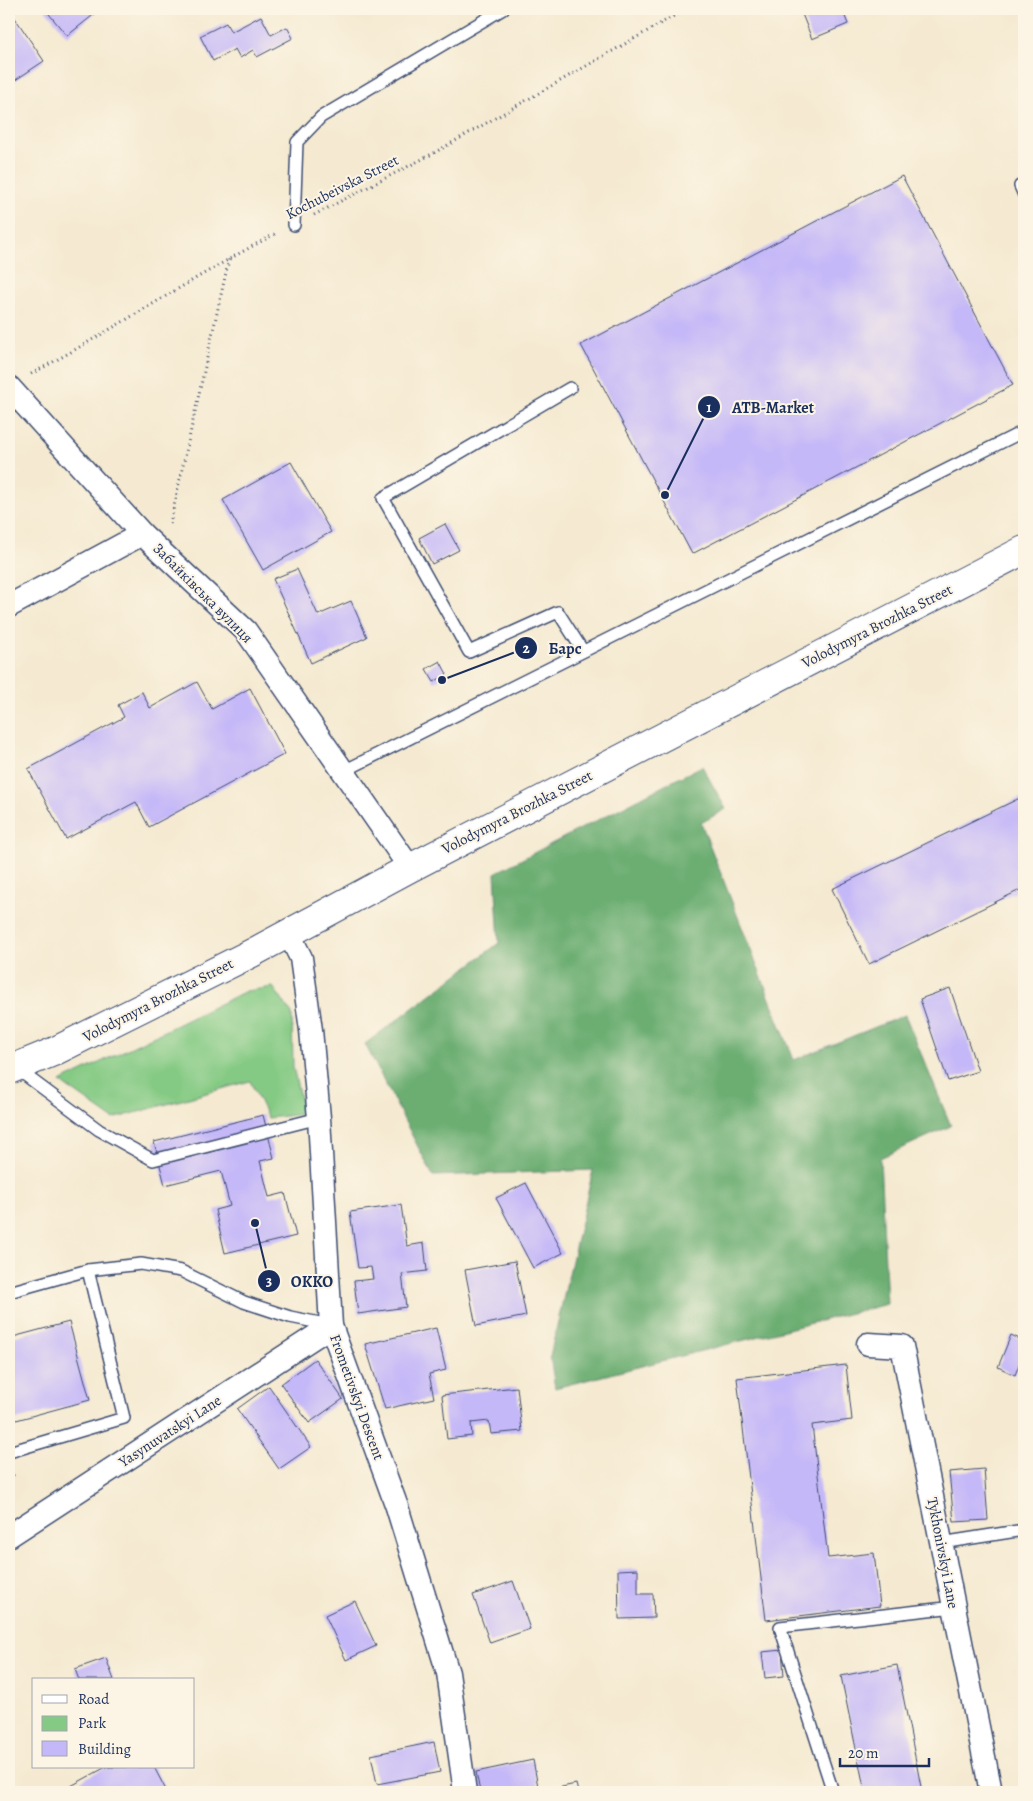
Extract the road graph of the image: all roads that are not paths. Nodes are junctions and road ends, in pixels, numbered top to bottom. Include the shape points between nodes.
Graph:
1 (503, 9) edge
2 (294, 225) road end
3 (9, 387) edge
4 (570, 388) dead end
5 (1024, 431) edge
6 (142, 534) junction
7 (1024, 550) edge
8 (9, 606) edge
9 (583, 651) junction
10 (344, 771) junction
11 (410, 868) junction
12 (289, 934) junction
13 (12, 1069) edge
14 (319, 1118) junction
15 (88, 1270) junction
16 (9, 1292) edge
17 (331, 1326) junction
18 (868, 1344) dead end
19 (9, 1452) edge
20 (1024, 1530) edge
21 (9, 1536) edge
22 (941, 1543) junction
23 (954, 1607) junction
24 (465, 1792) edge
25 (833, 1792) edge
26 (991, 1792) edge

1 - 2 lane via 315,123 297,142
3 - 6 street, Забайківська вулиця
4 - 9 lane via 383,498 469,652 558,612
5 - 9 lane
6 - 8 street
6 - 10 street, Забайківська вулиця via 246,631
7 - 11 main road, Volodymyra Brozhka Street
9 - 10 lane
10 - 11 street, Забайківська вулиця
11 - 12 main road, Volodymyra Brozhka Street
12 - 13 main road, Volodymyra Brozhka Street via 53,1052
12 - 14 street, Frometivskyi Descent via 301,958 305,980
13 - 14 lane via 99,1130 152,1160
14 - 17 street, Frometivskyi Descent
15 - 16 lane
15 - 17 lane via 141,1264 181,1271 244,1302
15 - 19 lane via 124,1418
17 - 21 street, Yasynuvatskyi Lane
17 - 24 street, Frometivskyi Descent via 397,1507 448,1673
18 - 22 street, Tykhonivskyi Lane via 902,1346
20 - 22 lane
22 - 23 street, Tykhonivskyi Lane
23 - 25 lane via 780,1626
23 - 26 street, Tykhonivskyi Lane

